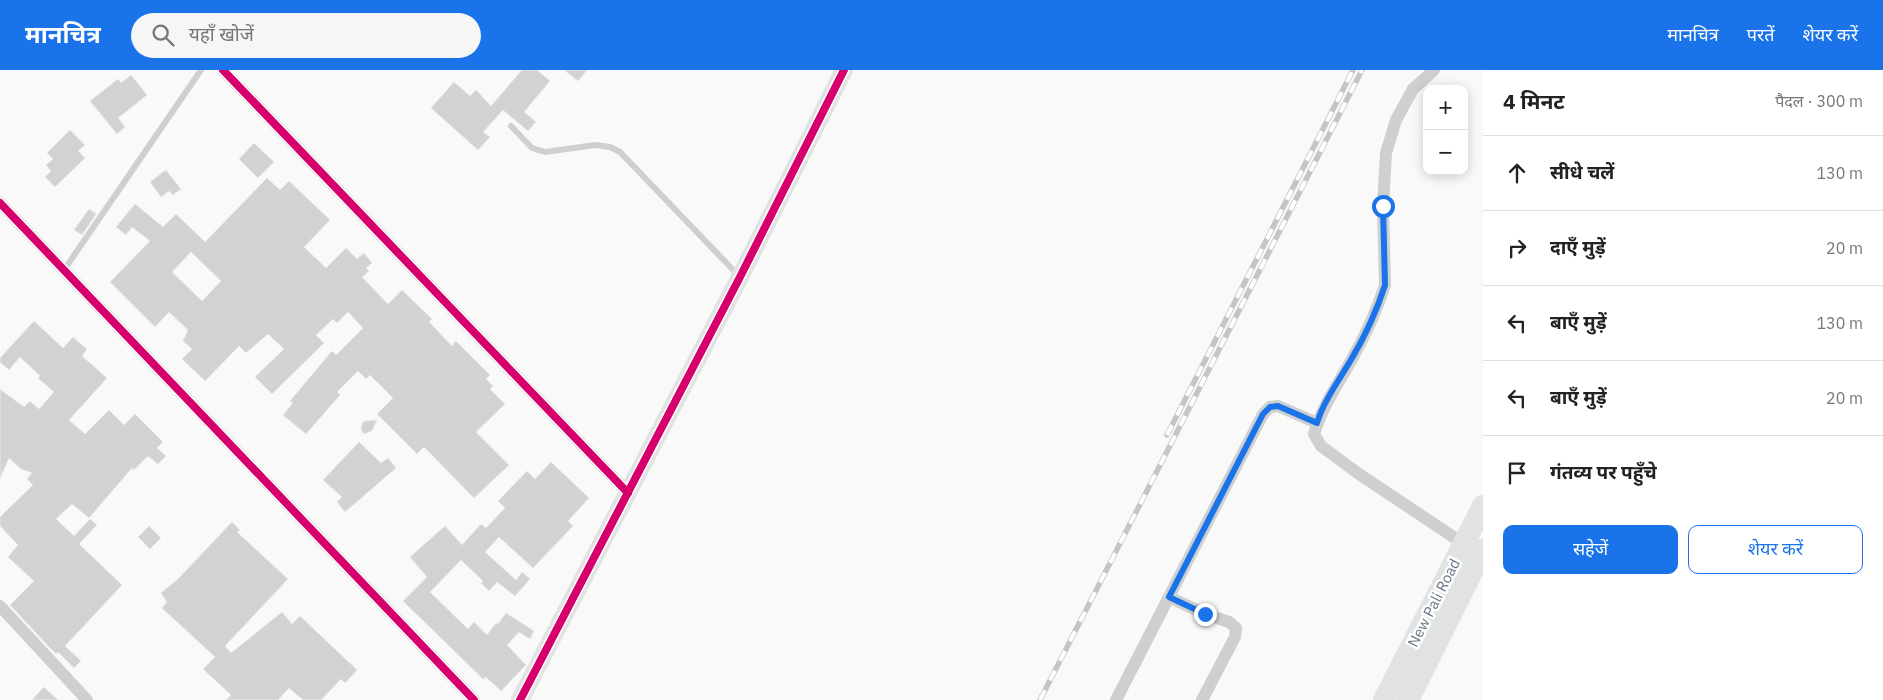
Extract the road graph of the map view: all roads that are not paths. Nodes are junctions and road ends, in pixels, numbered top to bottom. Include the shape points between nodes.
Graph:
1 (201, 70) edge
2 (223, 70) edge
3 (844, 70) edge
4 (1434, 70) edge
5 (511, 126) dead end
6 (0, 203) edge
7 (64, 270) junction
8 (740, 277) junction
9 (1317, 423) junction
10 (628, 493) junction
11 (1483, 506) edge
12 (1473, 547) edge
13 (1169, 597) junction
14 (0, 606) edge
15 (88, 700) edge
16 (474, 700) edge
17 (520, 700) edge
18 (1116, 700) edge
19 (1202, 700) edge
20 (1384, 700) edge
21 (1408, 700) edge

1 - 7 lane
2 - 10 street
3 - 8 street
4 - 9 street via 1414,89 1396,120 1386,153 1383,206 1385,285 1353,357
5 - 8 lane via 532,148 545,152 595,145 620,152
6 - 7 street
7 - 16 street
8 - 10 street
9 - 12 street via 1314,434 1321,446
9 - 13 street via 1278,406 1270,407 1263,414
10 - 17 street
11 - 12 highway, New Pali Road
12 - 20 highway, New Pali Road
12 - 21 highway, New Pali Road
13 - 18 street
13 - 19 street via 1229,622 1236,628 1235,637
14 - 15 street

